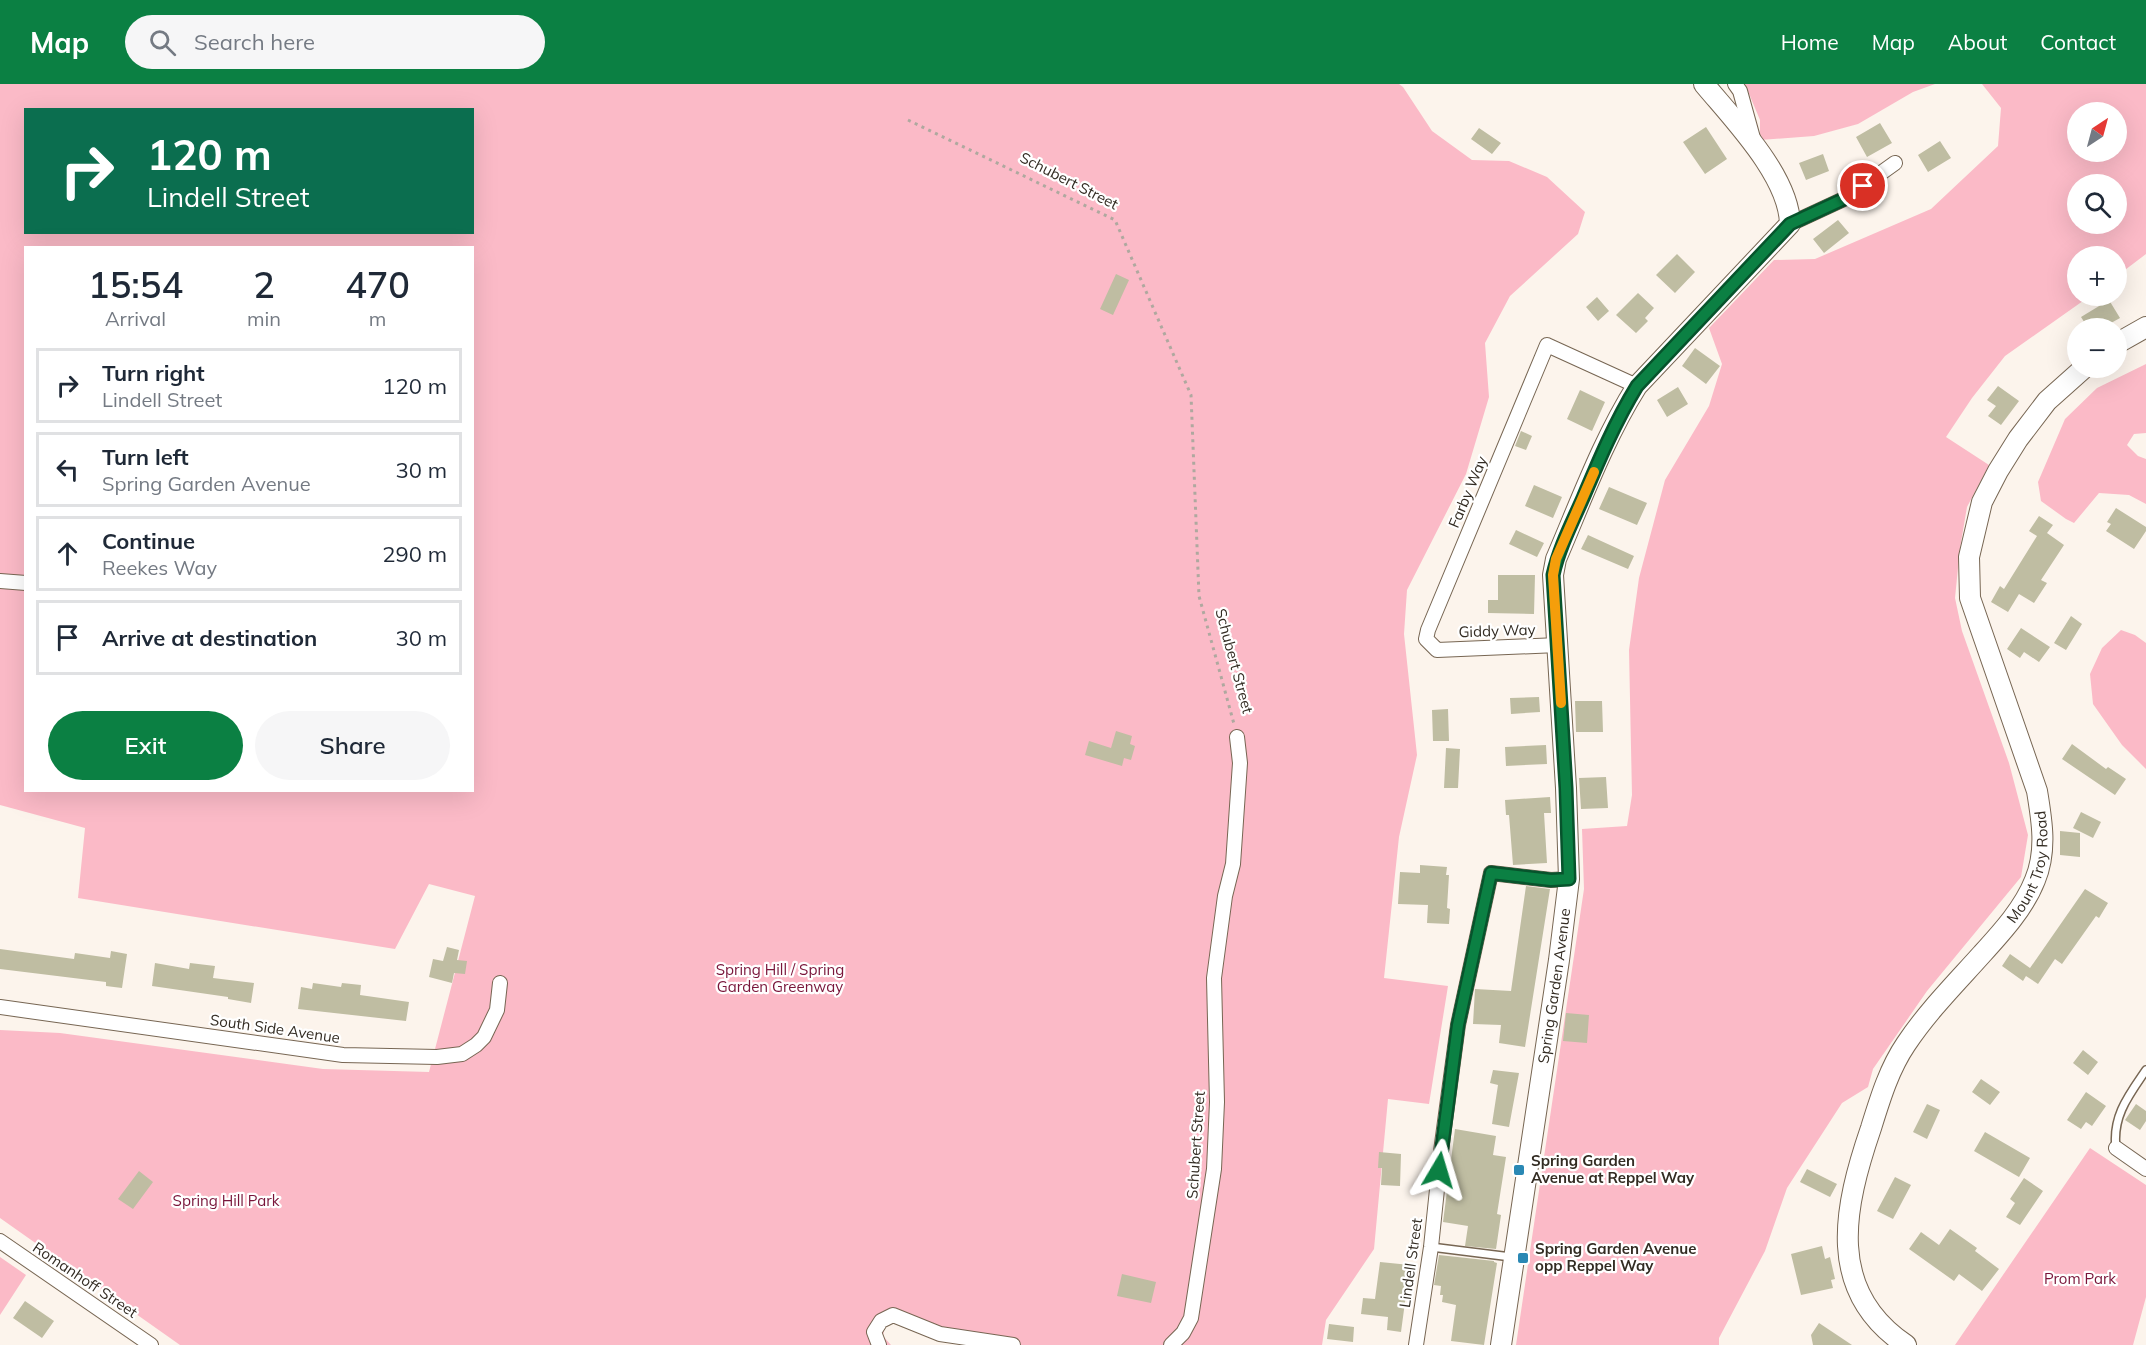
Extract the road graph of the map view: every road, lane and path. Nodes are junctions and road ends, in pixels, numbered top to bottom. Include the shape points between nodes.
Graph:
1 (1704, 84) edge
2 (1735, 84) edge
3 (908, 120) dead end
4 (1755, 146) junction
5 (1895, 163) dead end
6 (1790, 224) junction
7 (2146, 327) edge
8 (2127, 338) edge
9 (2073, 378) edge
10 (1637, 386) junction
11 (0, 581) edge
12 (24, 583) edge
13 (1558, 645) junction
14 (1437, 650) joint
15 (1237, 736) joint
16 (1569, 879) junction
17 (500, 983) dead end
18 (0, 1007) edge
19 (2146, 1070) edge
20 (2116, 1148) joint
21 (2146, 1169) edge
22 (0, 1242) edge
23 (1431, 1247) junction
24 (1515, 1258) junction
25 (151, 1345) edge
26 (879, 1345) edge
27 (1013, 1345) edge
28 (1170, 1345) edge
29 (1416, 1345) edge
30 (1502, 1345) edge
31 (1906, 1345) edge

1 - 4 street
2 - 4 street
3 - 15 path, Schubert Street via 1115,220 1191,395 1199,596
4 - 6 street via 1790,210
5 - 6 street via 1846,198
6 - 10 street, Spring Garden Avenue
7 - 8 street
9 - 31 street, Mount Troy Road via 2048,401 2008,455 1982,502 1969,557 1970,598 2037,791 2043,851 2036,879 2001,933 1937,1004 1890,1072 1862,1154 1849,1210 1848,1260 1857,1288 1892,1336
10 - 13 street, Spring Garden Avenue via 1606,443 1556,559 1553,575
10 - 14 street, Farby Way via 1547,345 1428,630 1426,639
11 - 12 street
13 - 14 street, Giddy Way
13 - 16 street, Spring Garden Avenue
15 - 28 street, Schubert Street via 1240,764 1233,864 1214,978 1214,1168 1191,1318
16 - 23 street, Lindell Street via 1491,873 1458,1025
16 - 24 street, Spring Garden Avenue
17 - 18 street, South Side Avenue via 497,1010 484,1037 462,1054 437,1057 344,1055
19 - 20 lane via 2122,1106 2114,1135
20 - 21 street
22 - 25 street, Romanhoff Street
23 - 24 lane
23 - 29 street, Lindell Street
24 - 30 street, Spring Garden Avenue
26 - 27 street via 874,1332 881,1321 893,1316 940,1334

